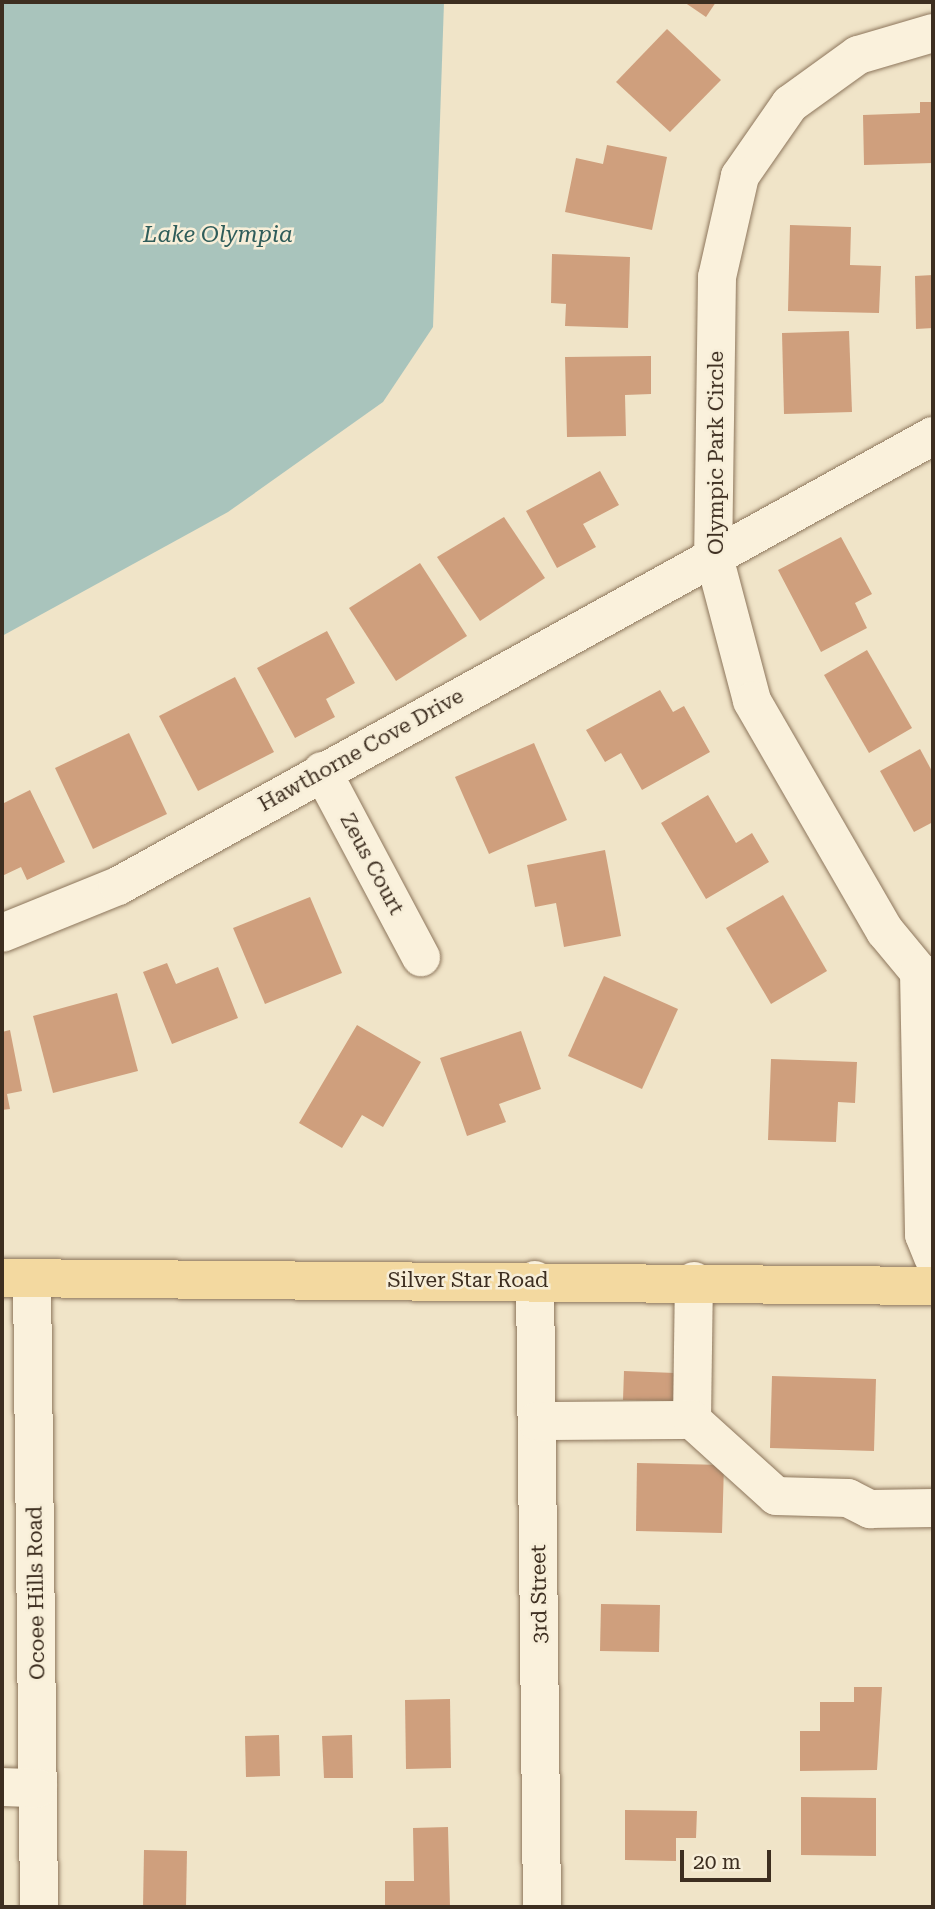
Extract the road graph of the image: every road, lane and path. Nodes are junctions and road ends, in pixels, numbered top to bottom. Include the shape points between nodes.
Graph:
1 (933, 33) edge
2 (933, 436) edge
3 (713, 553) junction
4 (322, 771) junction
5 (2, 933) edge
6 (421, 957) dead end
7 (926, 975) edge
8 (933, 1257) edge
9 (17, 1279) edge
10 (535, 1280) junction
11 (694, 1281) junction
12 (933, 1286) edge
13 (692, 1420) junction
14 (537, 1421) junction
15 (933, 1508) edge
16 (19, 1533) edge
17 (20, 1788) edge
18 (39, 1907) edge
19 (542, 1907) edge

1 - 3 street, Olympic Park Circle via 858,55 790,104 740,176 718,277
2 - 3 street, Hawthorne Cove Drive
3 - 4 street, Hawthorne Cove Drive
3 - 7 street, Olympic Park Circle via 751,701 885,931
4 - 5 street, Hawthorne Cove Drive via 118,886
4 - 6 street, Zeus Court
7 - 8 street, Olympic Park Circle via 924,1235
9 - 10 main road, Silver Star Road
9 - 16 street, Ocoee Hills Road
10 - 11 main road, Silver Star Road
10 - 14 street, 3rd Street
11 - 12 main road, Silver Star Road
11 - 13 street
13 - 14 street
13 - 15 street via 776,1496 848,1499 870,1510
14 - 19 street, 3rd Street
16 - 17 street, Ocoee Hills Road
17 - 18 street, Ocoee Hills Road

